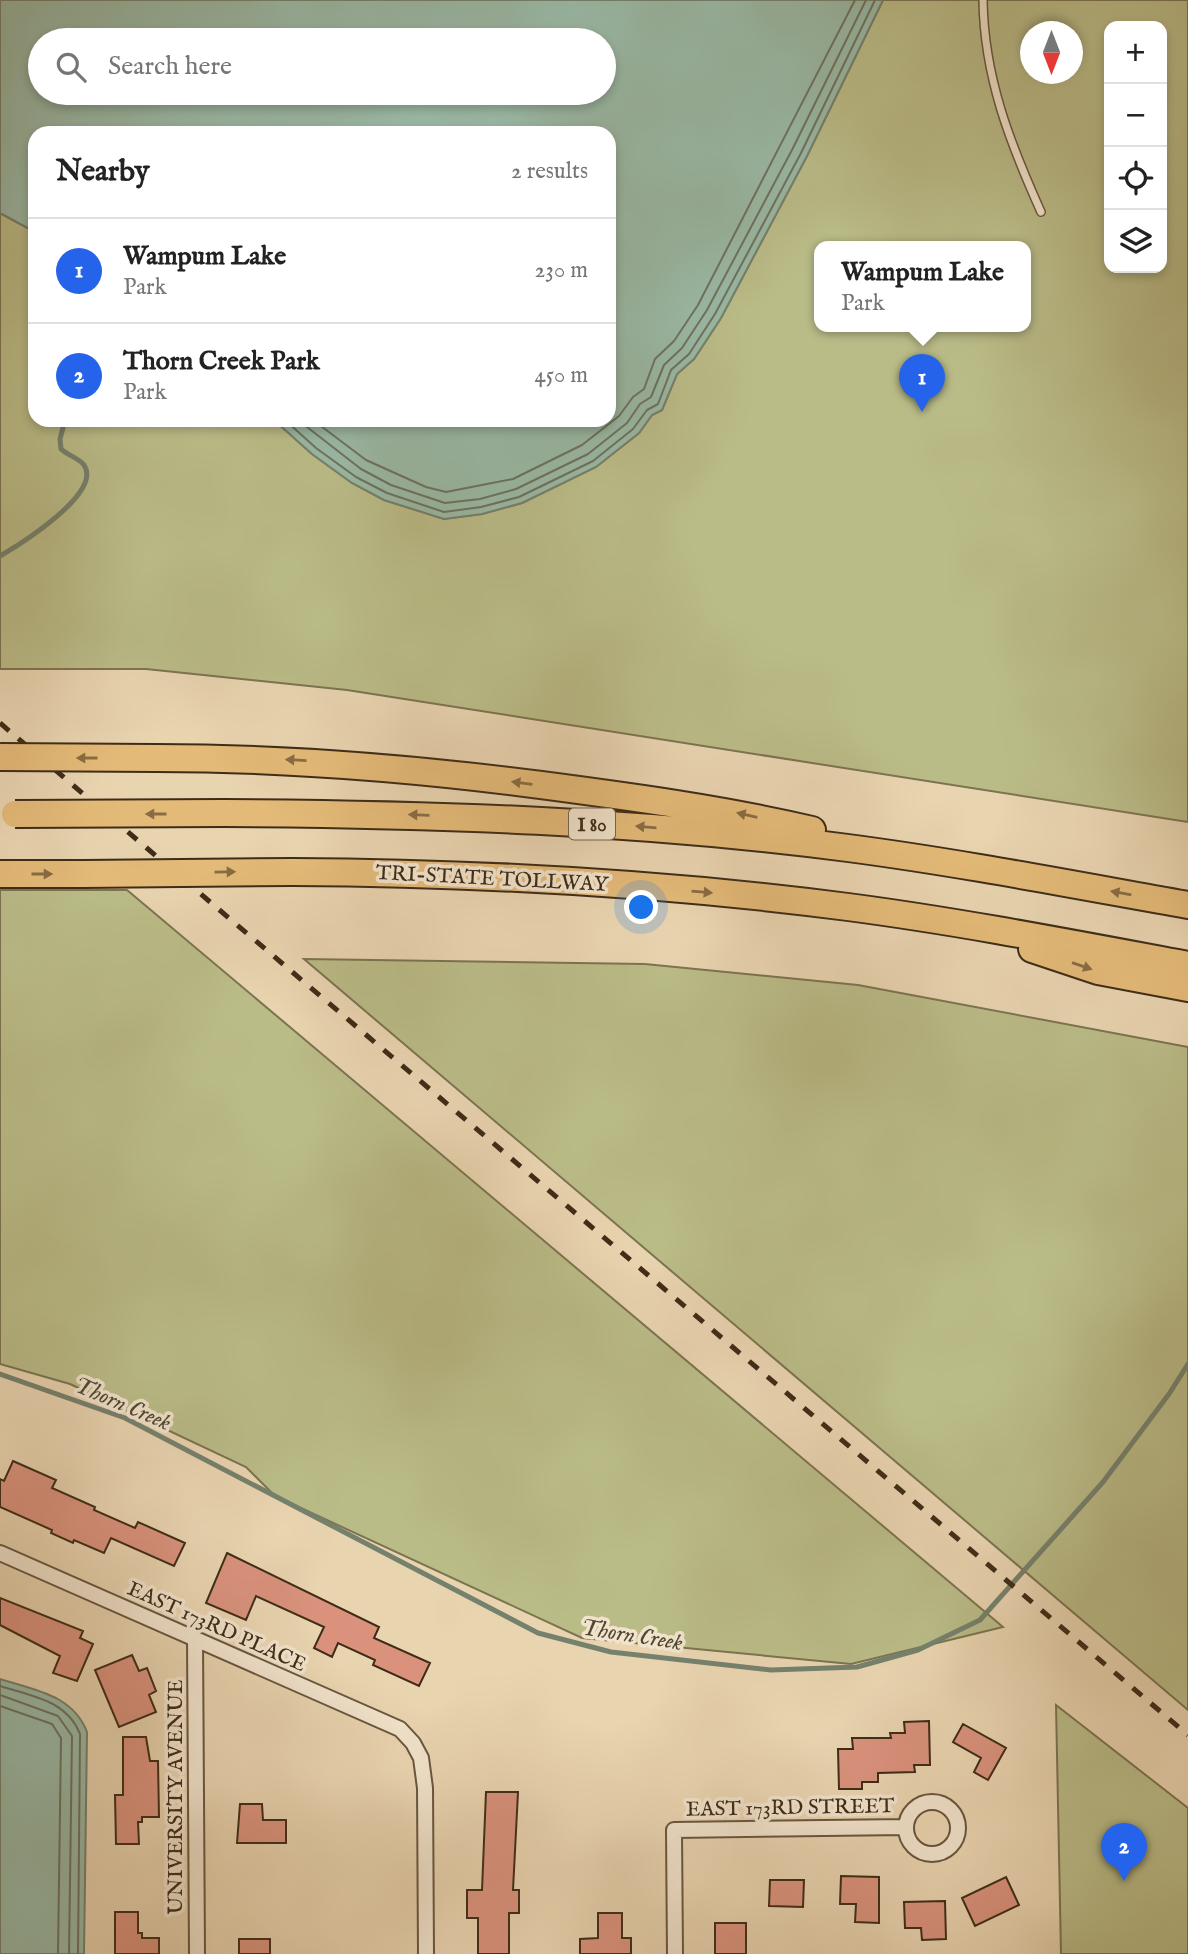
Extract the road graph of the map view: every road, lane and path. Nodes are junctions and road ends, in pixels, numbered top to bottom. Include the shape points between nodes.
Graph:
1 (983, 0) edge
2 (1041, 212) dead end
3 (0, 757) edge
4 (7, 814) edge
5 (957, 864) junction
6 (0, 874) edge
7 (1188, 905) edge
8 (948, 921) junction
9 (1188, 965) edge
10 (1188, 988) edge
11 (0, 1553) edge
12 (195, 1639) junction
13 (906, 1827) dead end
14 (197, 1954) edge
15 (426, 1954) edge
16 (675, 1954) edge

1 - 2 lane via 984,36 999,110
5 -> 3 highway, bridge via 730,811 349,763 265,758
5 -> 4 highway, I 80, bridge via 641,827 460,816
7 -> 5 highway, I 80
6 -> 8 highway, TRI-STATE TOLLWAY, bridge via 475,875 832,905
8 - 9 highway, TRI-STATE TOLLWAY
8 -> 10 highway via 1098,971
11 - 12 street, EAST 173RD PLACE
12 - 14 street, UNIVERSITY AVENUE
12 - 15 street, EAST 173RD PLACE via 382,1721 413,1743 421,1758 425,1788
13 - 16 street, EAST 173RD STREET via 674,1830

